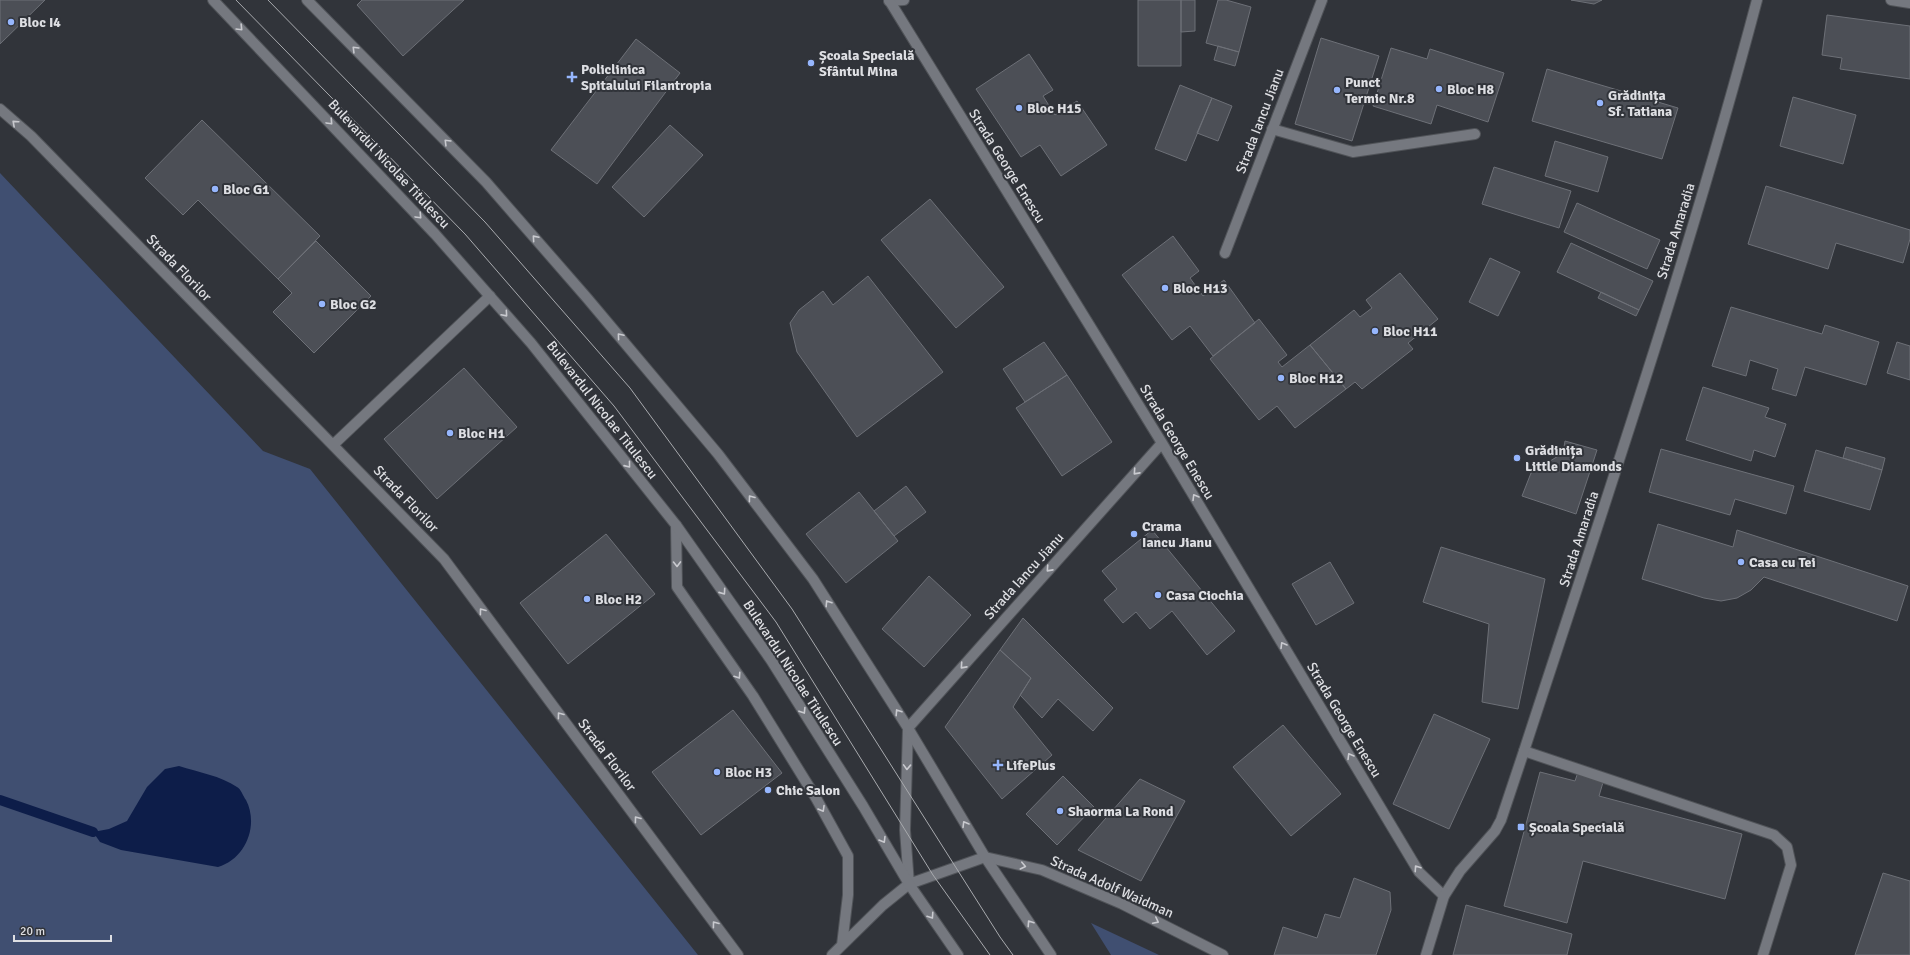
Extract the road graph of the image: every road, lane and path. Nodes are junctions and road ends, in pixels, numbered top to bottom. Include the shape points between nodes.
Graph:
1 (213, 0) edge
2 (307, 0) edge
3 (889, 0) edge
4 (904, 0) edge
5 (1322, 0) edge
6 (1756, 0) edge
7 (1891, 0) edge
8 (1910, 3) edge
9 (0, 109) edge
10 (1272, 129) junction
11 (1476, 134) dead end
12 (1225, 253) dead end
13 (490, 296) junction
14 (1162, 443) junction
15 (333, 445) junction
16 (676, 526) junction
17 (908, 728) junction
18 (1524, 751) junction
19 (985, 857) junction
20 (909, 884) junction
21 (1444, 896) junction
22 (842, 945) junction
23 (738, 955) edge
24 (832, 955) edge
25 (958, 955) edge
26 (1051, 955) edge
27 (1223, 955) edge
28 (1426, 955) edge
29 (1762, 955) edge

1 -> 13 main road, Bulevardul Nicolae Titulescu via 436,234
17 -> 2 main road via 813,579 718,454 588,298 486,182
3 - 4 main road
3 - 14 main road, Strada George Enescu
5 - 10 main road, Strada Iancu Jianu
6 - 18 main road, Strada Amaradia via 1735,82 1664,320
7 - 8 main road
15 -> 9 main road, Strada Florilor via 30,136
10 - 11 main road via 1353,152
10 - 12 main road, Strada Iancu Jianu
13 - 15 main road
13 -> 16 main road, Bulevardul Nicolae Titulescu via 531,343
14 -> 17 main road, Strada Iancu Jianu
21 -> 14 main road, Strada George Enescu via 1419,872
23 -> 15 main road, Strada Florilor via 444,559
16 -> 20 main road, Bulevardul Nicolae Titulescu via 771,660
16 -> 22 main road via 677,587 752,696 816,798 848,856 848,895
19 -> 17 main road
17 -> 20 main road via 906,830
18 - 21 main road, Strada Amaradia via 1495,831 1460,871
18 - 29 main road via 1774,835 1787,847 1791,865
19 - 20 main road
26 -> 19 main road
19 -> 27 main road, Strada Adolf Waidman via 1042,870 1122,904
20 - 22 main road
20 -> 25 main road, Bulevardul Nicolae Titulescu
21 - 28 main road, Strada Amaradia
22 - 24 main road

